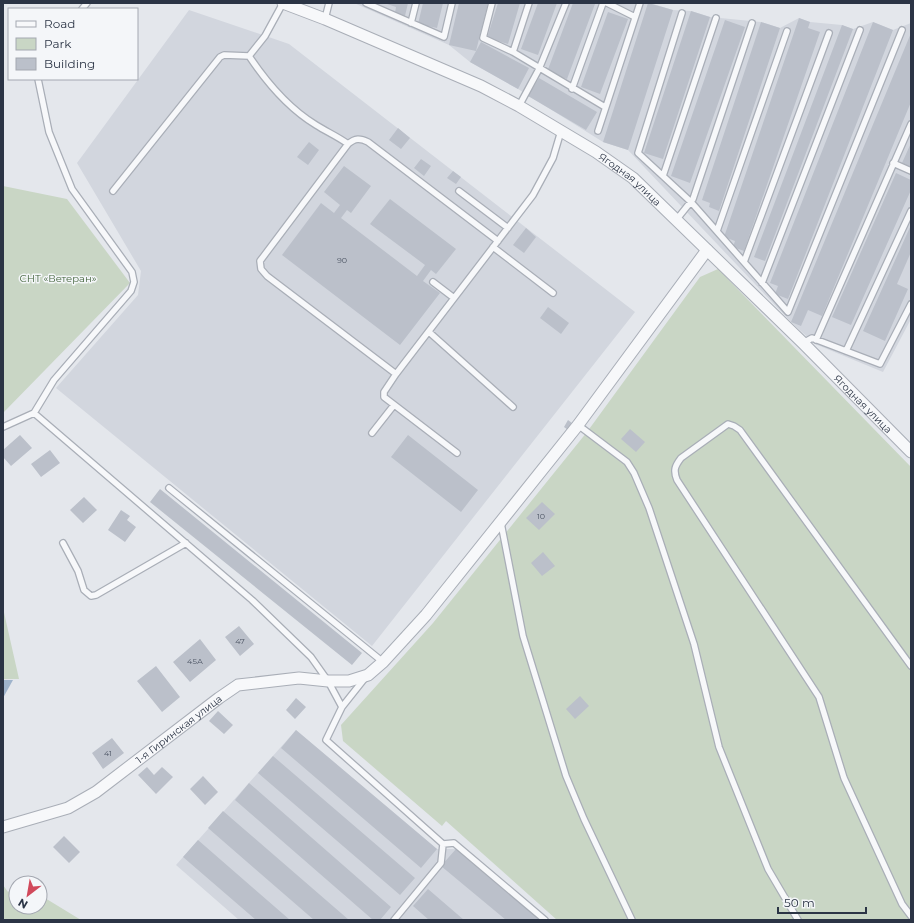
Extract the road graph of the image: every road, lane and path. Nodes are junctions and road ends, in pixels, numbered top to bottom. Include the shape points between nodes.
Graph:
1 (283, 3) edge
2 (329, 3) edge
3 (366, 3) edge
4 (416, 3) edge
5 (452, 3) edge
6 (492, 3) edge
7 (529, 3) edge
8 (566, 3) edge
9 (603, 3) edge
10 (607, 3) edge
11 (640, 3) edge
12 (378, 6) edge
13 (682, 13) dead end
14 (635, 17) junction
15 (716, 18) dead end
16 (326, 19) junction
17 (411, 23) junction
18 (752, 23) dead end
19 (860, 30) dead end
20 (902, 30) dead end
21 (787, 31) dead end
22 (829, 32) dead end
23 (513, 52) junction
24 (249, 56) junction
25 (538, 68) junction
26 (38, 80) edge
27 (572, 89) junction
28 (519, 106) junction
29 (605, 107) junction
30 (911, 124) edge
31 (561, 131) junction
32 (598, 131) dead end
33 (348, 144) junction
34 (893, 163) junction
35 (911, 171) edge
36 (663, 176) junction
37 (113, 191) dead end
38 (459, 191) dead end
39 (691, 202) junction
40 (911, 211) edge
41 (676, 219) junction
42 (508, 228) junction
43 (717, 231) junction
44 (498, 241) junction
45 (493, 247) junction
46 (706, 250) junction
47 (744, 262) junction
48 (433, 282) dead end
49 (762, 283) junction
50 (554, 293) dead end
51 (454, 298) junction
52 (911, 304) edge
53 (428, 332) junction
54 (816, 340) junction
55 (803, 343) junction
56 (846, 351) junction
57 (396, 374) junction
58 (394, 405) junction
59 (513, 407) dead end
60 (34, 413) junction
61 (578, 425) junction
62 (3, 427) edge
63 (372, 433) dead end
64 (911, 452) edge
65 (457, 453) dead end
66 (169, 488) dead end
67 (501, 523) junction
68 (63, 543) dead end
69 (186, 543) junction
70 (383, 662) junction
71 (911, 666) edge
72 (368, 675) junction
73 (328, 681) junction
74 (342, 707) junction
75 (3, 826) edge
76 (443, 844) junction
77 (911, 916) edge
78 (394, 920) edge
79 (546, 920) edge
80 (632, 920) edge
81 (798, 920) edge

1 - 16 street, Ягодная улица
1 - 24 lane
2 - 16 lane
3 - 12 lane
4 - 17 lane
5 - 17 lane via 444,37
6 - 23 lane via 483,38
7 - 23 lane
8 - 25 lane
9 - 27 lane
10 - 14 lane
11 - 14 lane
12 - 17 lane
13 - 36 lane via 638,153
14 - 29 lane
15 - 36 lane
16 - 28 street, Ягодная улица via 438,66
18 - 39 lane
19 - 49 lane
20 - 49 lane via 788,312
21 - 43 lane
22 - 47 lane
23 - 25 lane
24 - 33 lane via 266,82 288,104
24 - 37 lane via 220,57
25 - 27 lane
25 - 28 lane
26 - 60 lane via 49,132 72,190 132,272 134,282 131,291 54,380
27 - 29 lane
28 - 31 street, Ягодная улица
29 - 32 lane
30 - 34 lane
31 - 41 street, Ягодная улица via 633,178
31 - 42 lane via 553,158 533,195
33 - 44 lane via 353,139 368,142
33 - 57 lane via 265,253 260,261 261,269
34 - 35 lane
34 - 54 lane
36 - 39 lane
38 - 42 lane
39 - 41 lane
39 - 43 lane
40 - 56 lane
41 - 46 street, Ягодная улица
42 - 44 lane
43 - 47 lane
44 - 45 lane
45 - 50 lane
45 - 51 lane
46 - 55 street, Ягодная улица
46 - 61 street
47 - 49 lane
48 - 51 lane
51 - 53 lane
52 - 56 lane via 880,364
53 - 57 lane
53 - 59 lane
54 - 55 lane via 812,338
54 - 56 lane
55 - 64 street, Ягодная улица
57 - 58 lane via 384,392 384,397
58 - 63 lane
58 - 65 lane
60 - 62 lane
60 - 69 lane
61 - 67 street
61 - 81 lane via 627,462 634,473 649,508 694,644 719,747 768,868
66 - 70 lane
67 - 70 street via 426,615
67 - 80 lane via 523,636 566,776
68 - 69 lane via 78,571 84,590 91,596
69 - 73 lane via 252,600 311,657
70 - 72 street
71 - 77 lane via 740,430 728,424 681,458 675,465 674,472 678,480 819,697 844,778 902,904
72 - 73 street, 1-я Гиринская улица via 349,681
72 - 74 lane
73 - 74 lane
73 - 75 street, 1-я Гиринская улица via 299,678 238,685 96,792 68,808
74 - 76 lane via 326,740
76 - 78 lane via 441,863
76 - 79 lane via 454,843

